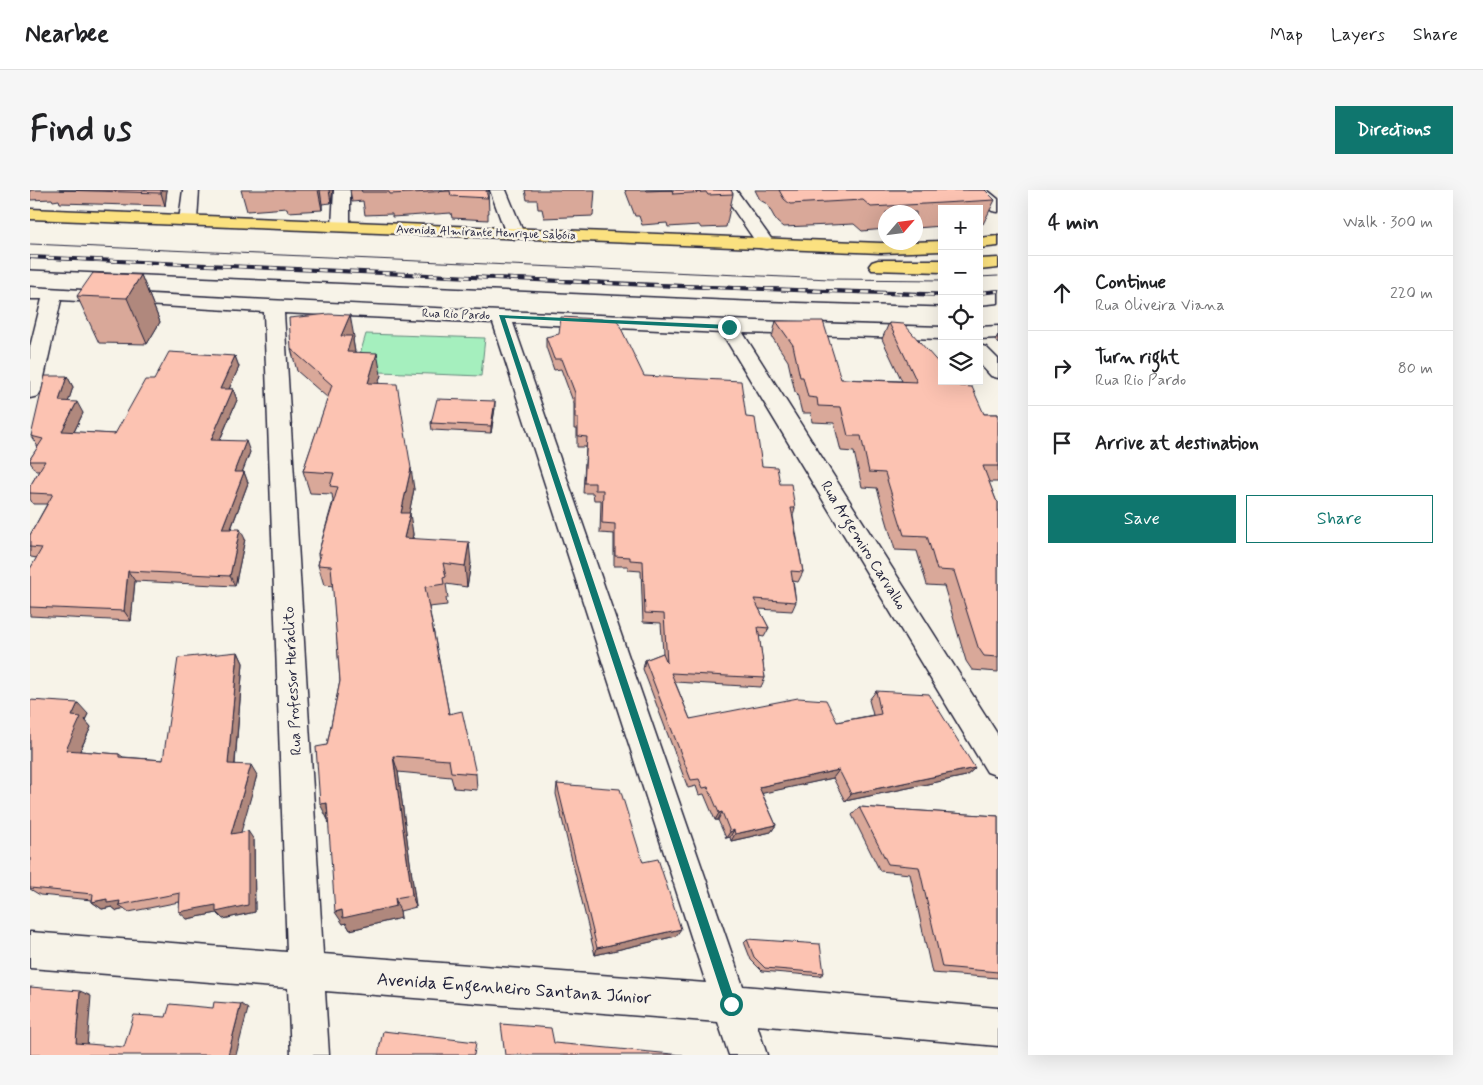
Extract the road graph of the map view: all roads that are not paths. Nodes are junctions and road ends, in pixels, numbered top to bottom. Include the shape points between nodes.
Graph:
1 (191, 190) edge
2 (342, 190) edge
3 (498, 190) edge
4 (728, 190) edge
5 (976, 190) edge
6 (998, 206) edge
7 (30, 214) edge
8 (188, 220) junction
9 (341, 226) junction
10 (515, 234) junction
11 (122, 235) dead end
12 (159, 236) dead end
13 (998, 241) edge
14 (983, 243) edge
15 (766, 244) junction
16 (938, 246) edge
17 (998, 263) edge
18 (30, 264) edge
19 (863, 265) dead end
20 (983, 265) edge
21 (938, 266) edge
22 (30, 292) edge
23 (54, 294) junction
24 (998, 297) edge
25 (983, 299) edge
26 (938, 300) edge
27 (274, 307) junction
28 (501, 316) junction
29 (729, 327) junction
30 (998, 332) edge
31 (938, 333) edge
32 (983, 333) edge
33 (983, 355) edge
34 (998, 371) edge
35 (30, 391) edge
36 (998, 762) edge
37 (30, 950) edge
38 (306, 971) junction
39 (731, 1004) junction
40 (998, 1027) edge
41 (310, 1055) edge
42 (748, 1055) edge

1 - 8 street
2 - 9 street
3 - 10 street
4 - 15 street
5 - 6 street
7 - 8 highway, Avenida Almirante Henrique Sabóia
8 - 9 highway, Avenida Almirante Henrique Sabóia
9 - 10 highway, Avenida Almirante Henrique Sabóia
10 - 15 highway, Avenida Almirante Henrique Sabóia
11 - 12 highway
13 - 14 highway
15 - 16 highway, Avenida Almirante Henrique Sabóia via 881,248
17 - 20 highway
18 - 26 street
19 - 21 highway
22 - 23 street, Rua Rio Pardo
23 - 27 street, Rua Rio Pardo
23 - 35 street
24 - 25 street
27 - 28 street, Rua Rio Pardo
27 - 38 street, Rua Professor Heráclito
28 - 29 street, Rua Rio Pardo
28 - 39 street
29 - 31 street, Rua Rio Pardo
29 - 36 street, Rua Argemiro Carvalho
30 - 32 street
33 - 34 street
37 - 38 street, Avenida Engenheiro Santana Júnior
38 - 39 street, Avenida Engenheiro Santana Júnior
38 - 41 street, Rua Professor Heráclito
39 - 40 street, Avenida Engenheiro Santana Júnior
39 - 42 street

